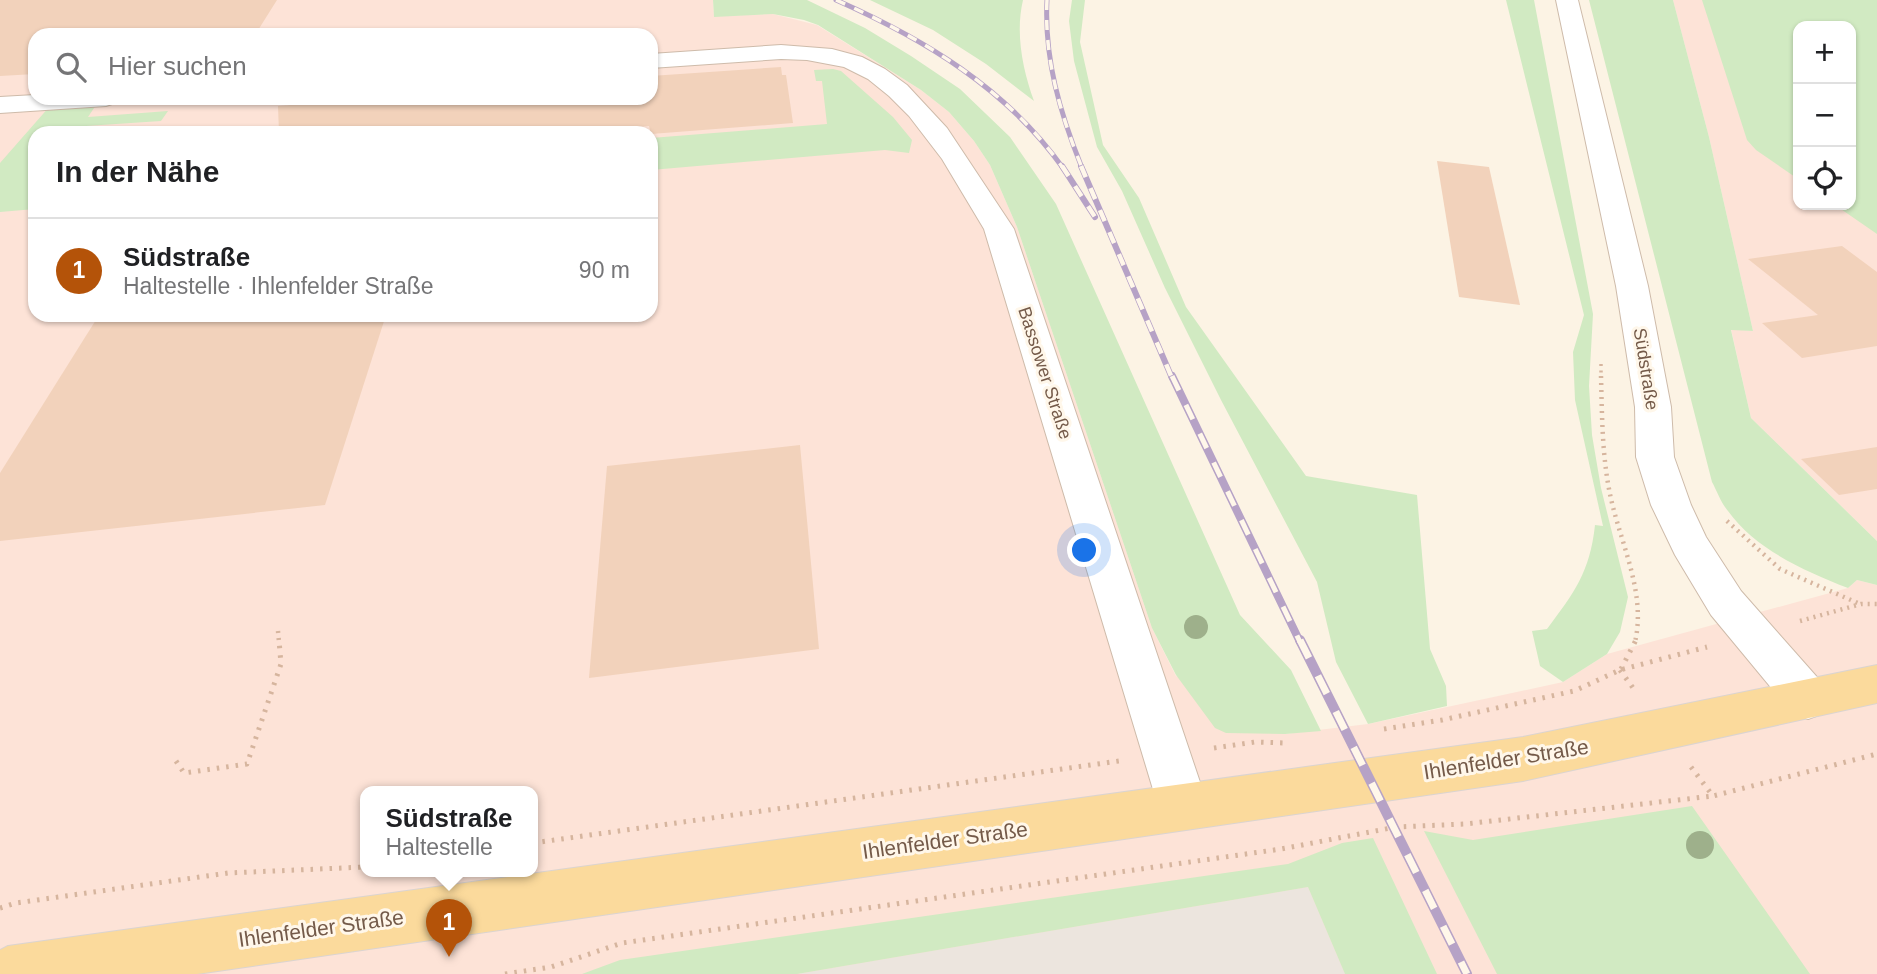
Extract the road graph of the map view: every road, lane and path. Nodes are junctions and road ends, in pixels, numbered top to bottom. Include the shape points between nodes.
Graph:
1 (1567, 0) edge
2 (658, 61) edge
3 (28, 103) edge
4 (0, 105) edge
5 (1601, 352) dead end
6 (278, 631) dead end
7 (1877, 684) edge
8 (1808, 699) junction
9 (1378, 730) dead end
10 (1289, 743) dead end
11 (1166, 755) junction
12 (176, 761) dead end
13 (1713, 796) dead end
14 (1183, 806) junction
15 (538, 843) edge
16 (360, 867) edge
17 (0, 908) edge
18 (8, 974) edge
19 (505, 974) edge

1 - 8 street, Südstraße via 1632,286 1653,407 1655,457 1667,493 1689,544 1726,603
2 - 11 street, Bassower Straße via 775,54 853,62 882,80 945,143 999,229
3 - 4 street
5 - 9 path via 1608,490 1639,600 1636,640 1620,670 1574,691
6 - 12 path via 281,664 247,764 184,774
7 - 8 main road, Ihlenfelder Straße
8 - 14 main road, Ihlenfelder Straße via 1523,759
10 - 11 path via 1255,742
11 - 14 street, Bassower Straße
11 - 15 path
13 - 19 path via 1465,824 1428,822 1339,835 1281,849 622,943 551,967
14 - 18 main road, Ihlenfelder Straße
16 - 17 path via 228,873

